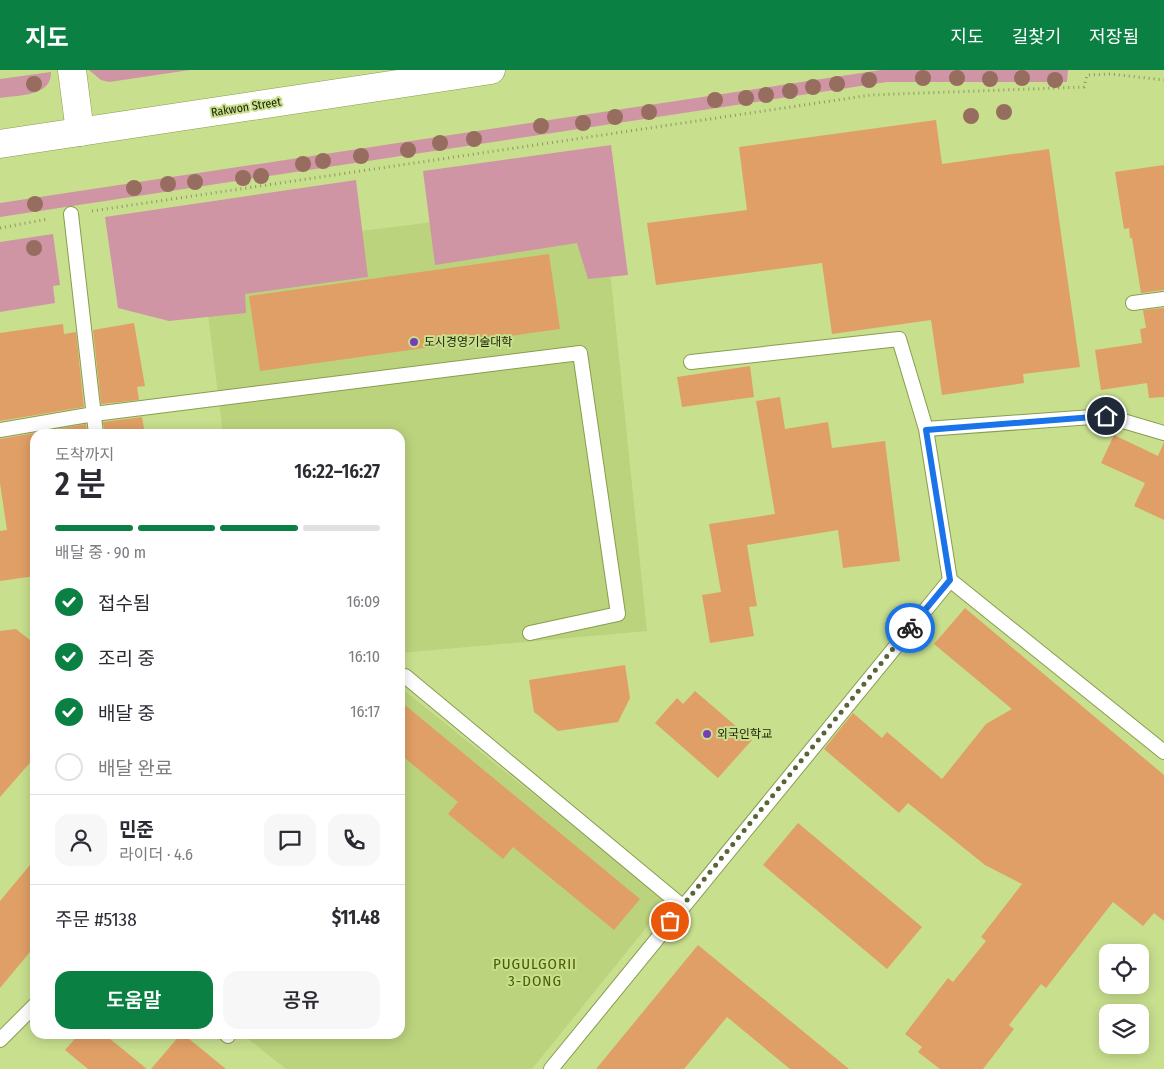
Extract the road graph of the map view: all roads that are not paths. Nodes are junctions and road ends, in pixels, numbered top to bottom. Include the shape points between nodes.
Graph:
1 (72, 70) edge
2 (491, 70) edge
3 (80, 132) junction
4 (0, 144) edge
5 (71, 214) road end
6 (1164, 299) edge
7 (1133, 303) dead end
8 (692, 362) dead end
9 (94, 414) junction
10 (96, 429) edge
11 (0, 430) edge
12 (926, 430) junction
13 (1164, 433) edge
14 (950, 580) junction
15 (530, 633) dead end
16 (405, 676) dead end
17 (1164, 752) edge
18 (682, 906) junction
19 (30, 1010) edge
20 (0, 1040) edge
21 (551, 1069) edge

1 - 3 main road
2 - 3 main road, Rakwon Street
3 - 4 main road, Rakwon Street
5 - 9 lane
6 - 7 lane
8 - 12 lane via 899,339
9 - 10 lane
9 - 11 lane
9 - 15 lane via 580,353 618,614
12 - 13 lane via 1106,416
12 - 14 lane
14 - 17 lane
14 - 18 lane
16 - 18 lane
18 - 21 lane
19 - 20 lane

